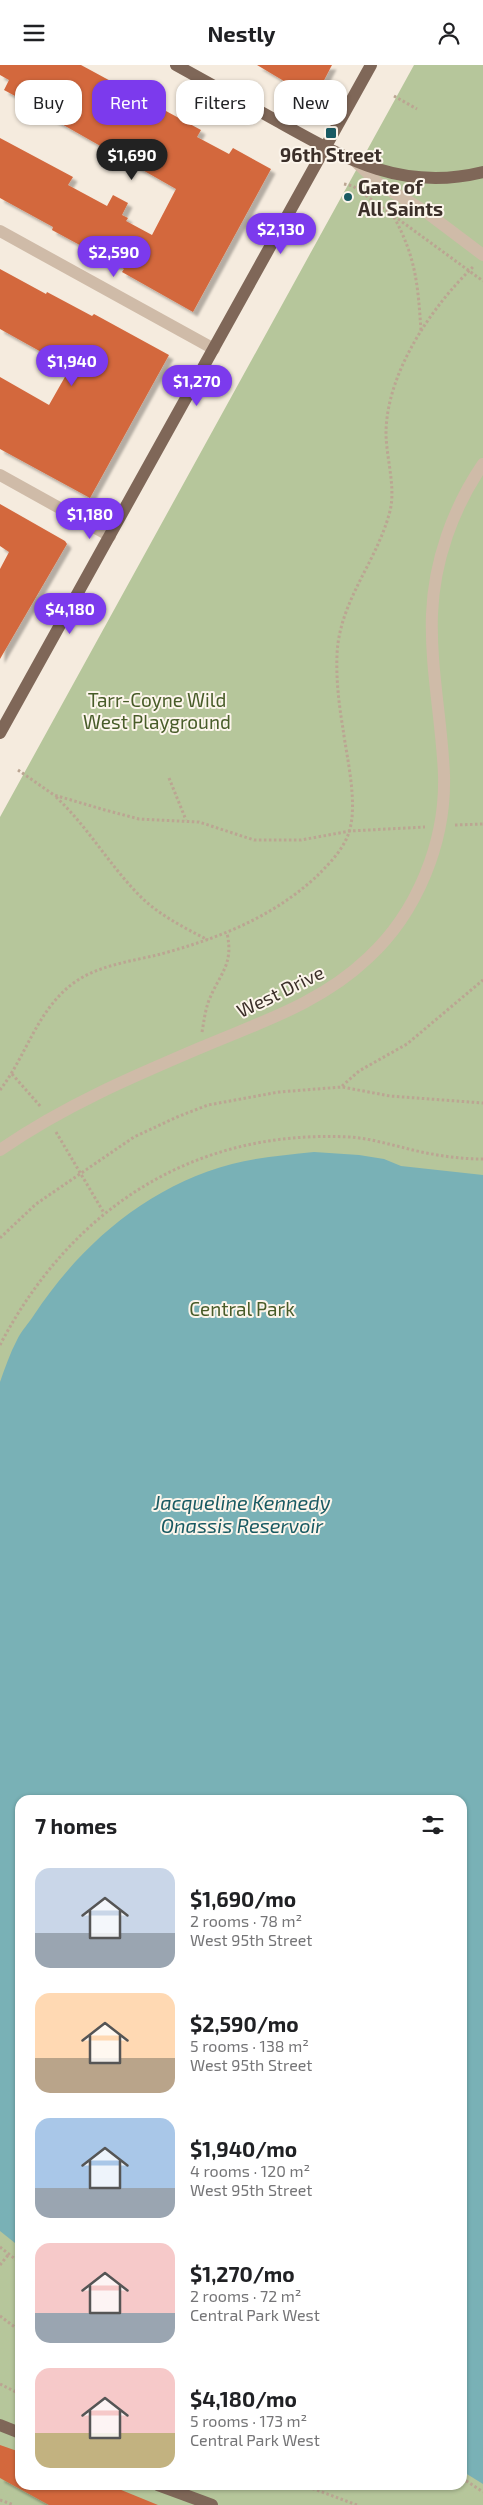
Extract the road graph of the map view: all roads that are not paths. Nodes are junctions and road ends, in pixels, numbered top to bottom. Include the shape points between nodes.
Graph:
1 (176, 65) edge
2 (371, 65) edge
3 (325, 148) junction
4 (357, 163) junction
5 (483, 173) edge
6 (0, 231) edge
7 (480, 258) edge
8 (214, 349) junction
9 (483, 464) edge
10 (0, 475) edge
11 (110, 536) junction
12 (3, 720) edge
13 (0, 733) edge
14 (0, 1150) edge
15 (0, 2425) edge
16 (15, 2431) edge
17 (172, 2490) edge
18 (212, 2505) edge

1 - 3 main road
2 - 3 main road
3 - 4 main road
3 - 8 main road
4 - 5 main road via 383,172 426,180
4 - 7 street via 378,183 437,219
6 - 8 street
8 - 11 main road
9 - 14 street, West Drive via 451,522 436,579 432,637 444,775 444,800 436,844 418,891 384,943 338,985 305,1004 92,1094
10 - 11 street
11 - 12 main road
12 - 13 main road
15 - 16 main road
17 - 18 main road

